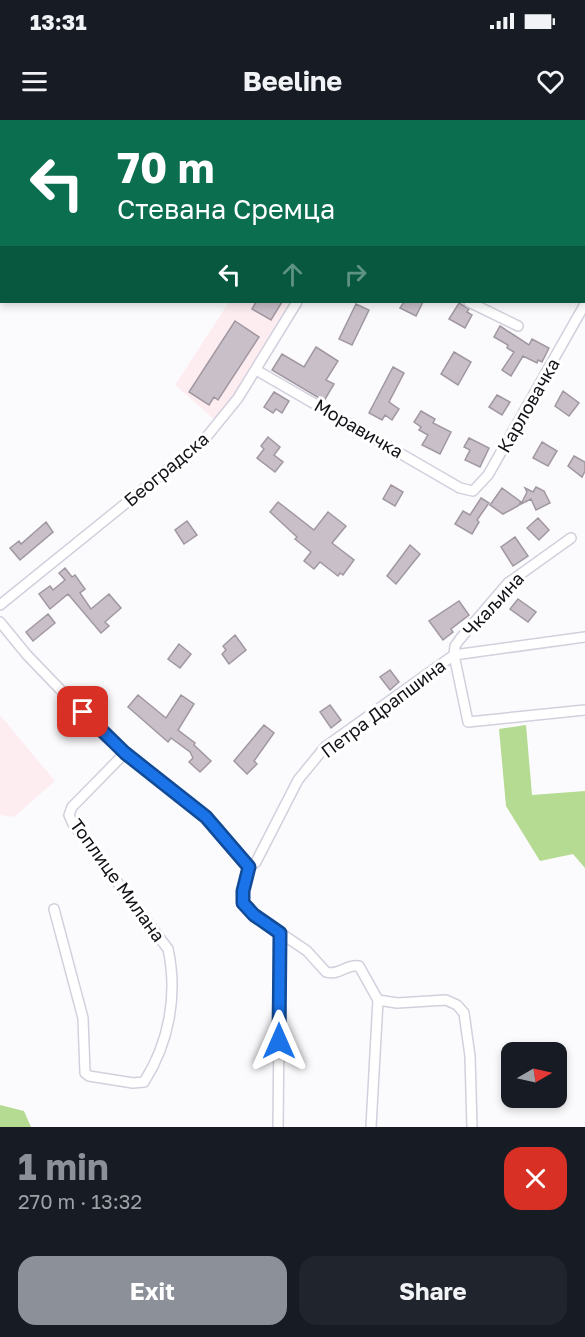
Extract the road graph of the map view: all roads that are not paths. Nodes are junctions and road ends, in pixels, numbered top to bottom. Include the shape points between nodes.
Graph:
1 (296, 303) edge
2 (471, 303) edge
3 (585, 304) edge
4 (518, 326) dead end
5 (256, 370) junction
6 (460, 488) joint
7 (571, 538) dead end
8 (0, 605) edge
9 (0, 622) edge
10 (585, 637) edge
11 (454, 655) junction
12 (585, 710) edge
13 (125, 753) junction
14 (249, 867) junction
15 (54, 909) dead end
16 (280, 933) junction
17 (378, 1000) junction
18 (278, 1127) edge
19 (371, 1127) edge
20 (472, 1127) edge

1 - 5 street, Београдска
2 - 4 street
3 - 6 street, Карловачка via 483,483 473,491
5 - 6 street, Моравичка
5 - 8 street, Београдска via 204,440
7 - 11 street, Чкаљина via 508,583 460,639
9 - 13 street via 71,701
10 - 11 street
11 - 12 street, Петра Драпшина via 468,722
11 - 14 street, Петра Драпшина via 325,747 298,780 256,862
13 - 14 street via 206,817
13 - 15 street, Топлице Милана via 72,807 69,815 168,949 170,1019 160,1056 144,1082 84,1073 83,1018
14 - 16 street via 243,903
16 - 17 street via 308,951 329,973 359,966
16 - 18 street
17 - 19 street
17 - 20 street via 446,1000 464,1013

